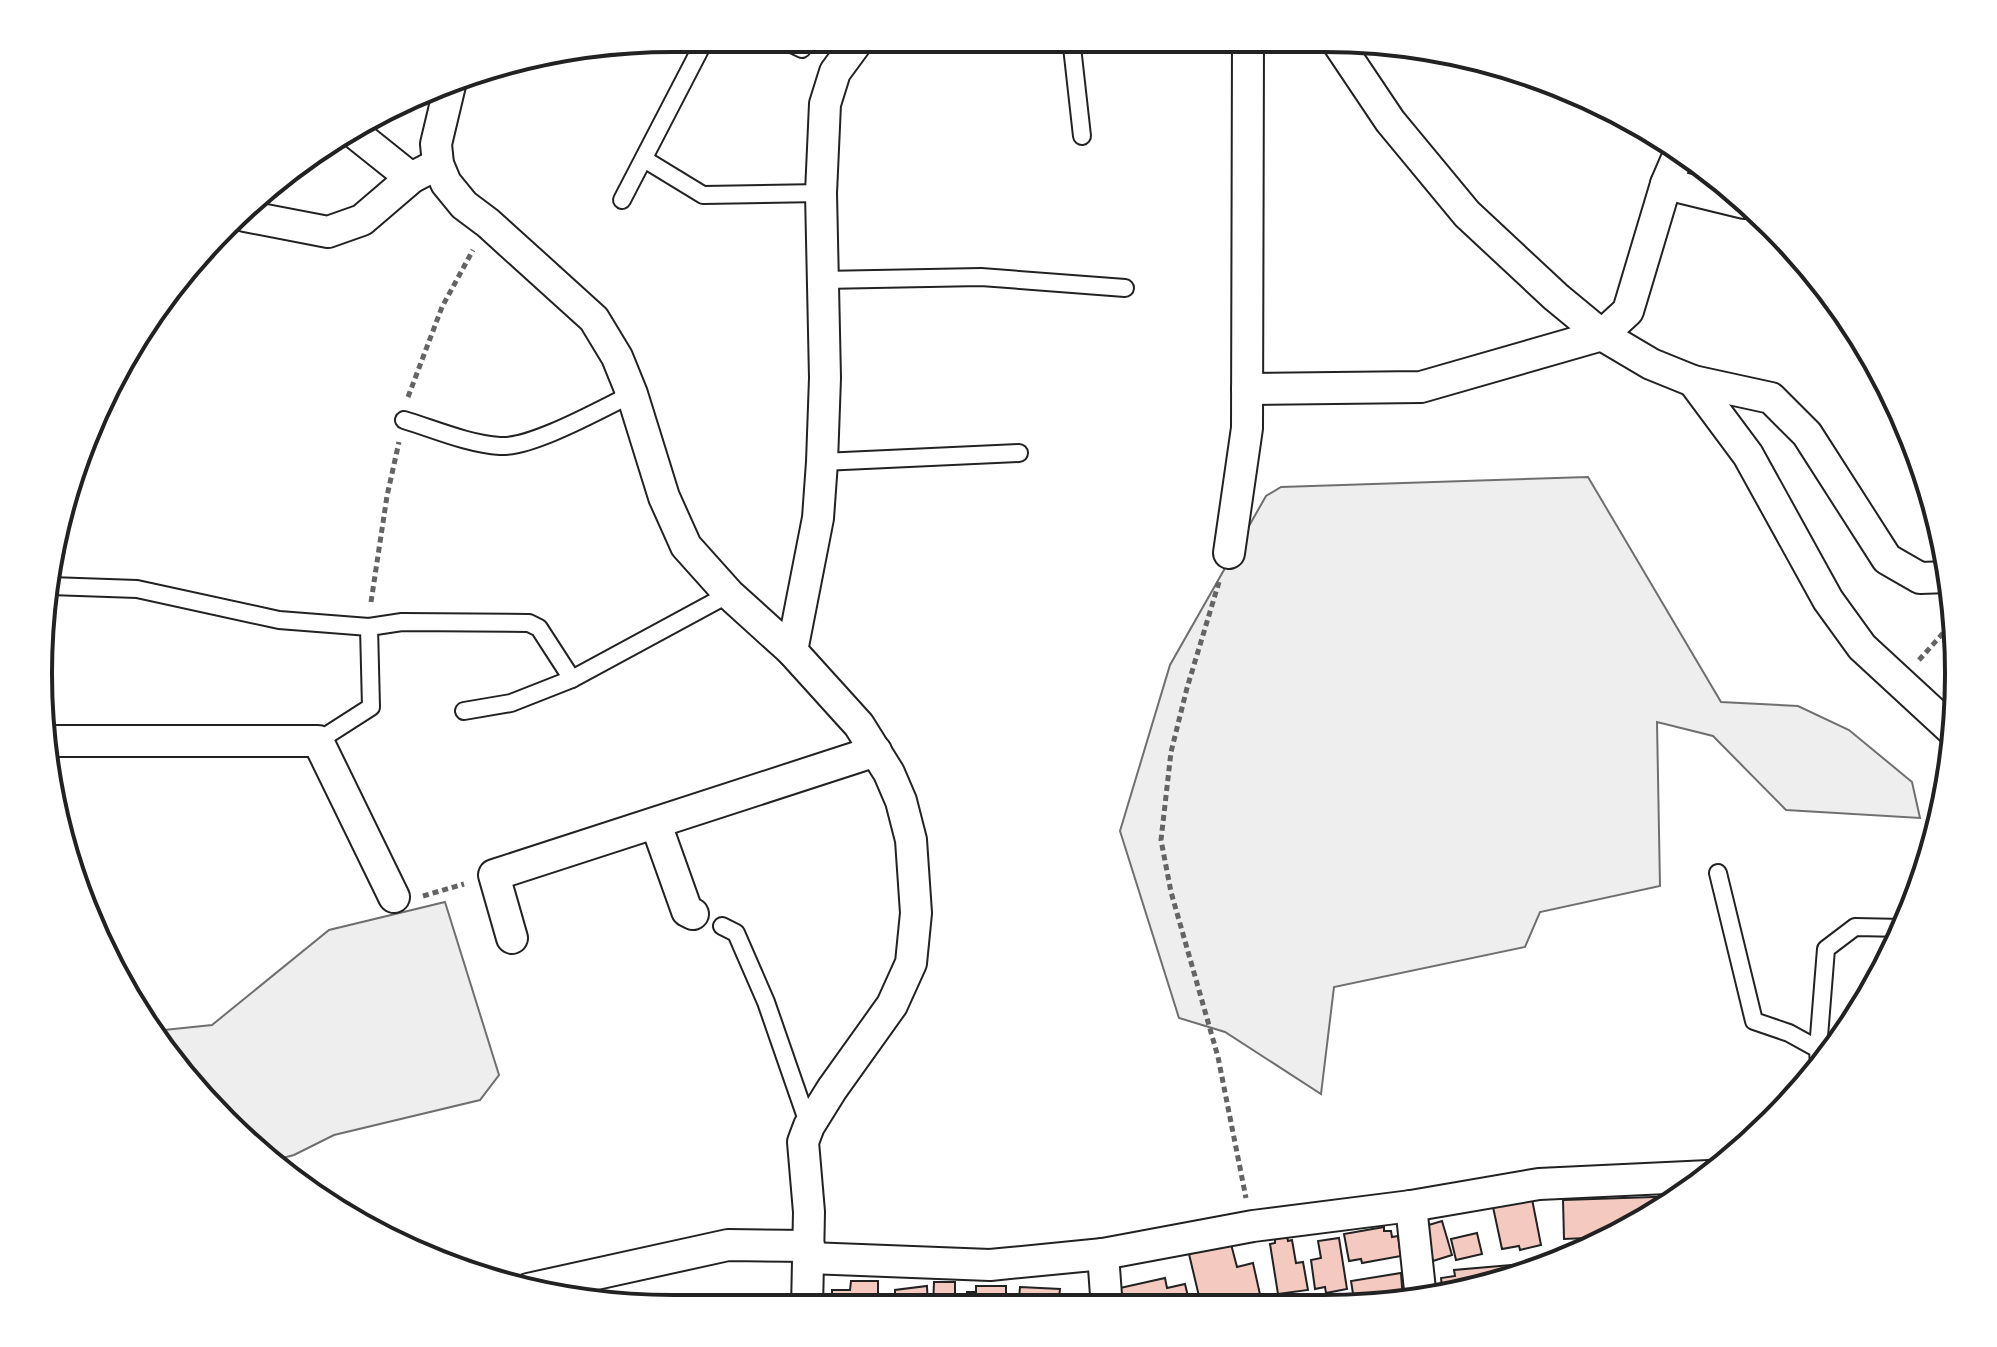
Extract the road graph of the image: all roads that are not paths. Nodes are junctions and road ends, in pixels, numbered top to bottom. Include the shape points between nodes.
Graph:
1 (699, 52) edge
2 (850, 52) edge
3 (1073, 52) edge
4 (1248, 52) edge
5 (1344, 53) edge
6 (448, 95) edge
7 (1082, 136) dead end
8 (360, 137) edge
9 (644, 159) junction
10 (1676, 162) edge
11 (438, 164) junction
12 (411, 178) junction
13 (1666, 184) junction
14 (821, 193) junction
15 (1723, 198) edge
16 (622, 200) dead end
17 (252, 217) edge
18 (822, 280) junction
19 (1125, 288) dead end
20 (1602, 335) junction
21 (1693, 381) junction
22 (1247, 389) junction
23 (632, 394) junction
24 (404, 420) dead end
25 (1019, 453) dead end
26 (822, 462) junction
27 (1229, 553) road end
28 (1937, 577) edge
29 (58, 586) edge
30 (729, 594) junction
31 (369, 627) junction
32 (792, 651) junction
33 (572, 679) junction
34 (464, 711) dead end
35 (1944, 716) edge
36 (56, 741) edge
37 (318, 741) junction
38 (876, 751) junction
39 (656, 824) junction
40 (1718, 873) dead end
41 (394, 897) road end
42 (693, 914) dead end
43 (722, 926) dead end
44 (1890, 928) edge
45 (512, 938) dead end
46 (1818, 1049) joint
47 (809, 1126) junction
48 (1688, 1177) edge
49 (1411, 1206) junction
50 (809, 1252) junction
51 (1103, 1254) junction
52 (554, 1283) edge
53 (1420, 1287) edge
54 (807, 1295) edge
55 (1106, 1295) edge

1 - 9 lane
2 - 14 street via 835,72 825,104
3 - 7 lane
4 - 22 street
5 - 20 street via 1390,121 1467,214
6 - 11 street via 436,144
8 - 12 street
9 - 14 lane via 703,195
9 - 16 lane
10 - 13 street
11 - 12 street
11 - 23 street via 464,205 594,319
12 - 17 street via 362,220 328,232
13 - 15 street
13 - 20 street via 1628,311
14 - 18 street
18 - 19 lane via 981,277
18 - 26 street
20 - 21 street
20 - 22 street via 1421,387
21 - 28 street via 1771,398 1807,434 1887,559 1920,578
21 - 35 street via 1748,455 1828,600 1862,647
22 - 27 street via 1247,428
23 - 24 lane via 529,441 502,446
23 - 30 street via 664,497 686,546
25 - 26 lane
26 - 32 street via 818,518
29 - 31 lane via 137,589 279,620
30 - 32 street
30 - 33 lane
31 - 33 lane via 402,622 529,623 539,628
31 - 37 lane via 371,707
32 - 38 street
33 - 34 lane via 511,703
36 - 37 street
37 - 41 street
38 - 39 street
38 - 47 street via 901,801 911,840 916,913 911,963 892,1005
39 - 42 street via 687,911
39 - 45 street via 494,875
40 - 46 lane via 1754,1021
43 - 47 lane via 736,933
44 - 46 lane via 1855,927 1826,949
47 - 50 street via 803,1142
48 - 49 street via 1539,1184
49 - 51 street via 1253,1226
49 - 53 street
50 - 51 street via 990,1265
50 - 52 street via 728,1245
50 - 54 street
51 - 55 street

